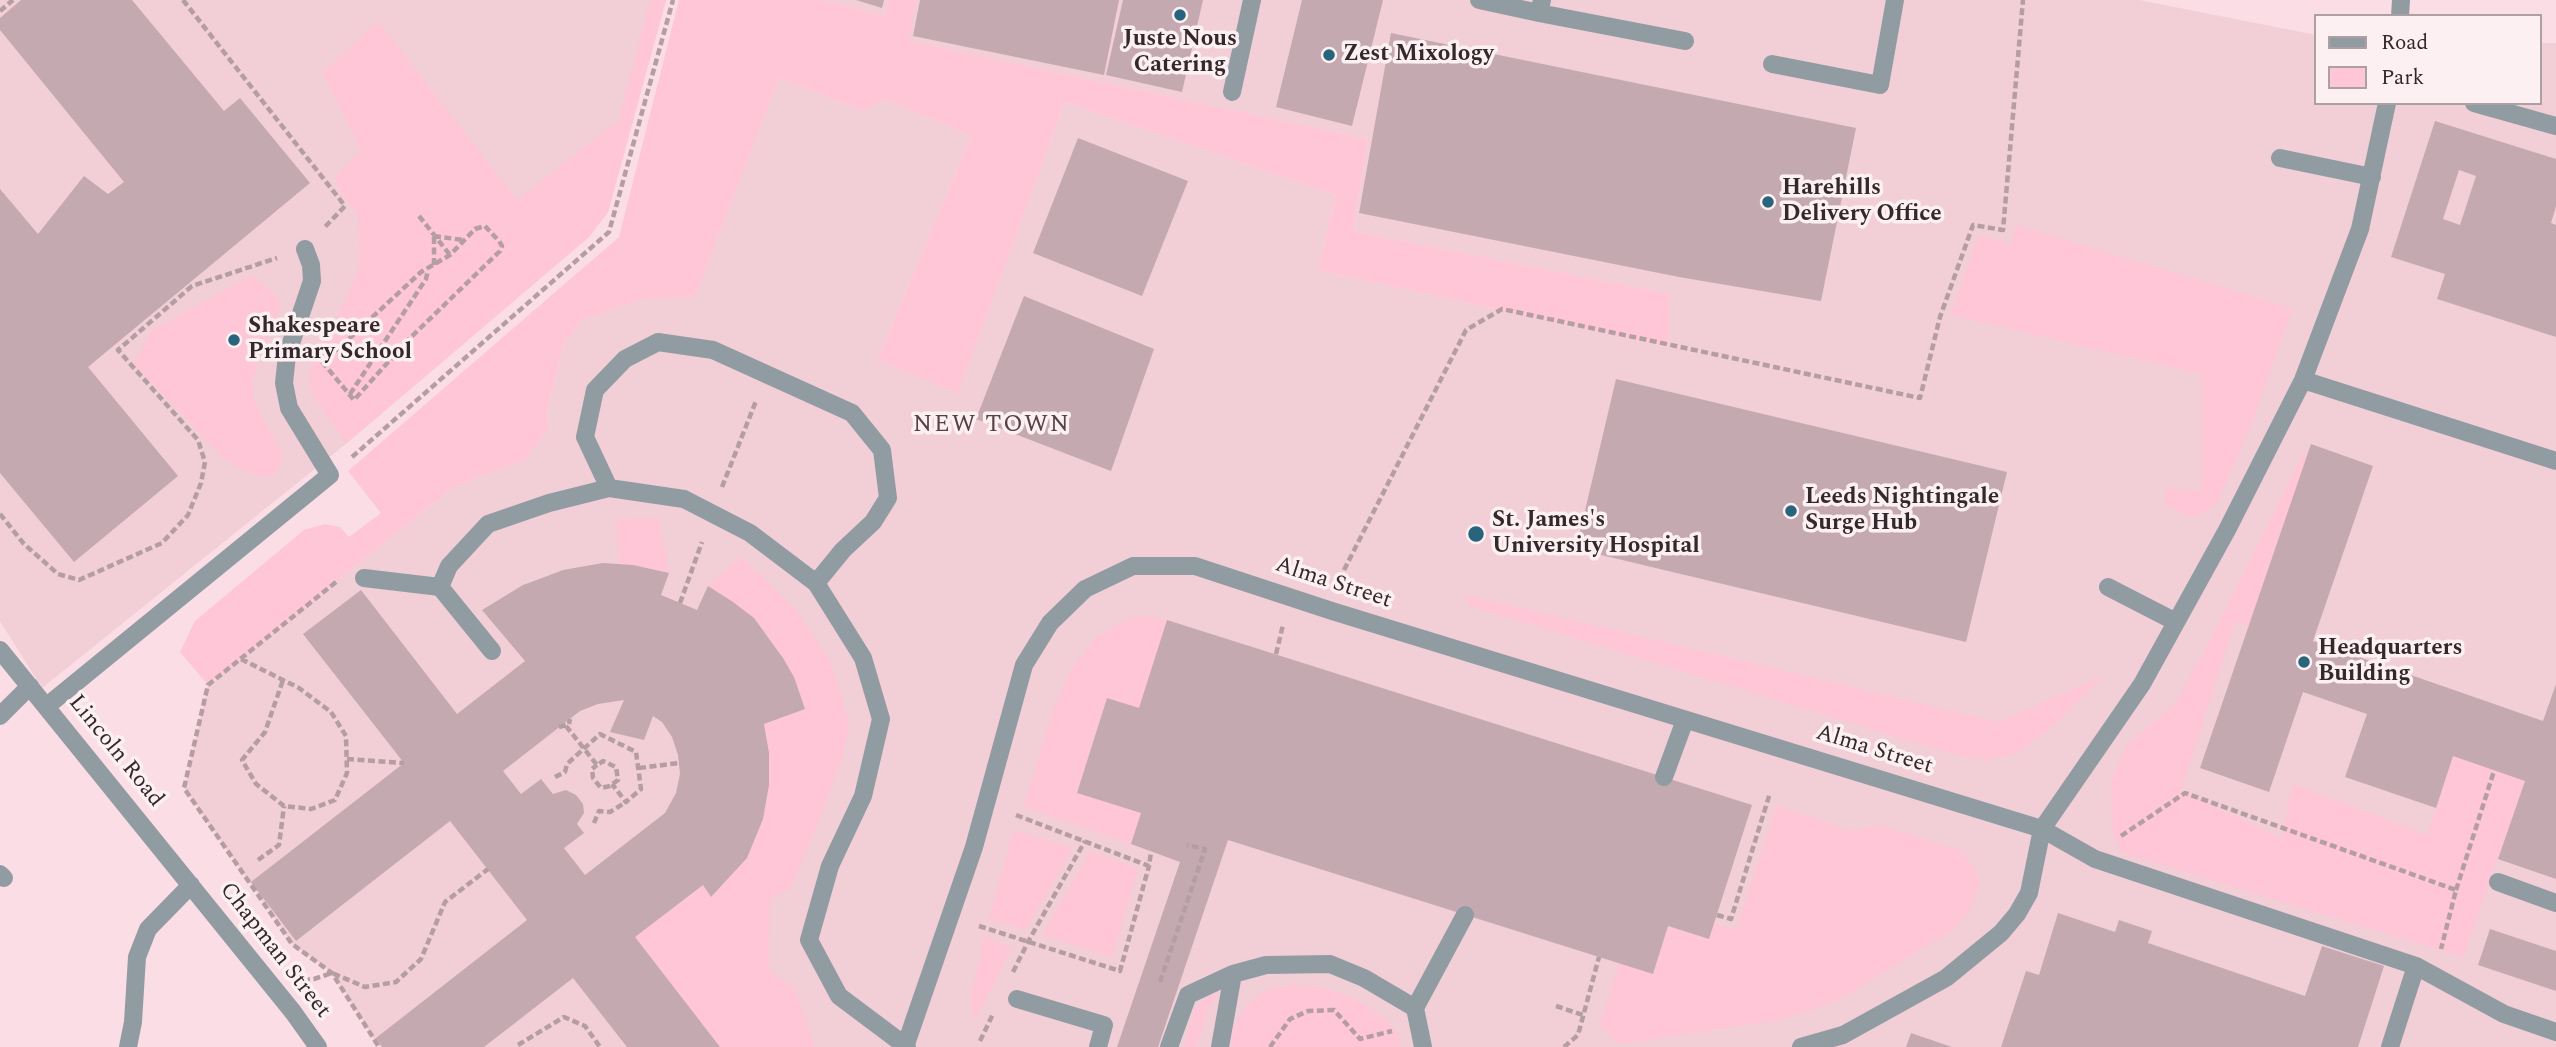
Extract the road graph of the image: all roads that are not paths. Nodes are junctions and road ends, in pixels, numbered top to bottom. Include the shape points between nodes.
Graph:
1 (1252, 0) edge
2 (1479, 0) edge
3 (1895, 0) edge
4 (1541, 7) edge
5 (1685, 41) dead end
6 (1773, 64) dead end
7 (1232, 92) dead end
8 (2386, 105) edge
9 (2481, 105) edge
10 (2556, 126) edge
11 (2280, 158) dead end
12 (2372, 177) junction
13 (304, 249) dead end
14 (2303, 380) junction
15 (2556, 461) edge
16 (609, 488) junction
17 (364, 578) road end
18 (816, 583) junction
19 (440, 587) junction
20 (2108, 587) dead end
21 (2176, 622) junction
22 (0, 650) edge
23 (492, 650) dead end
24 (30, 686) junction
25 (47, 706) junction
26 (0, 716) edge
27 (1685, 720) junction
28 (1664, 777) dead end
29 (2042, 829) junction
30 (2498, 882) dead end
31 (191, 885) junction
32 (2556, 903) edge
33 (1465, 915) dead end
34 (2416, 967) junction
35 (1233, 974) junction
36 (1017, 999) dead end
37 (1415, 1008) junction
38 (2556, 1032) edge
39 (128, 1047) edge
40 (318, 1047) edge
41 (906, 1047) edge
42 (1098, 1047) edge
43 (1169, 1047) edge
44 (1220, 1047) edge
45 (1423, 1047) edge
46 (1801, 1047) edge
47 (2390, 1047) edge

1 - 7 street
2 - 4 street
3 - 6 street via 1880,85
4 - 5 street
8 - 12 street
9 - 10 street
11 - 12 street
12 - 14 street via 2360,229
13 - 25 street via 312,281 287,355 284,383 289,408 332,467
14 - 15 street
14 - 21 street
16 - 18 street via 684,499 750,533
16 - 18 street via 585,437 595,390 625,359 658,342 713,350 852,412 882,450 888,498 873,522
16 - 19 street via 488,524 449,566
17 - 19 street
18 - 41 street via 863,658 881,719 863,796 830,866 808,940 839,996
19 - 23 street
20 - 21 street
21 - 29 street via 2142,684
22 - 24 street, Lincoln Road
24 - 25 street, Lincoln Road
24 - 26 street
25 - 31 street, Lincoln Road
27 - 28 street
27 - 29 street, Alma Street
27 - 41 street, Alma Street via 1195,566 1133,566 1085,589 1049,623 1024,665 975,847
29 - 34 street, Alma Street via 2095,859
29 - 46 street via 2029,893 2001,933 1946,978 1843,1035
30 - 32 street
31 - 39 street via 148,929 137,957
31 - 40 street, Chapman Street
33 - 37 street
34 - 38 street, Alma Street via 2504,1014
34 - 47 street
35 - 37 street via 1266,965 1329,964
35 - 43 street via 1188,995
35 - 44 street
36 - 42 street via 1104,1024
37 - 45 street

